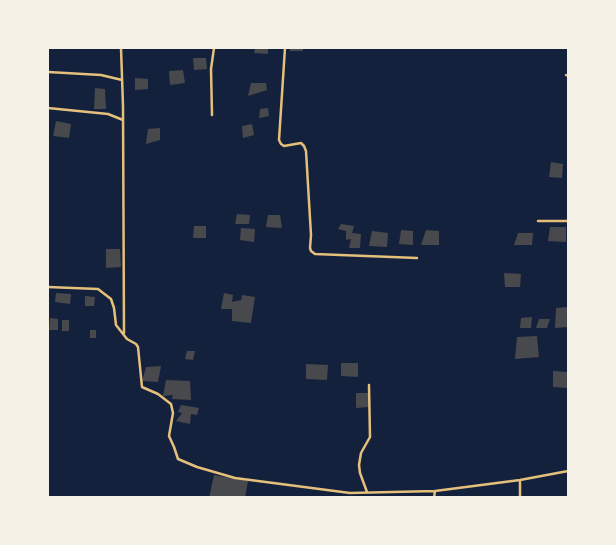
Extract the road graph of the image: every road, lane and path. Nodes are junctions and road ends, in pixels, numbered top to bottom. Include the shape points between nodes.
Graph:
1 (120, 48) edge
2 (214, 48) edge
3 (285, 48) edge
4 (48, 72) edge
5 (122, 80) junction
6 (48, 108) edge
7 (212, 115) dead end
8 (124, 120) junction
9 (538, 221) dead end
10 (568, 221) edge
11 (417, 258) dead end
12 (48, 287) edge
13 (124, 333) junction
14 (369, 385) dead end
15 (568, 471) edge
16 (520, 480) junction
17 (435, 491) junction
18 (367, 492) junction
19 (434, 498) edge
20 (520, 498) edge

1 - 5 street
2 - 7 street
3 - 11 street via 279,140 284,146 300,144 306,151 311,252
4 - 5 street via 101,75
5 - 8 street
6 - 8 street via 108,114
8 - 13 street
9 - 10 street
12 - 13 street via 98,289 110,299 116,325
13 - 18 street via 138,348 142,388 171,404 173,413 169,436 181,461 236,478 334,492
14 - 18 street via 370,437 361,453 359,465
15 - 16 street
16 - 17 street
16 - 20 street
17 - 18 street
17 - 19 street

